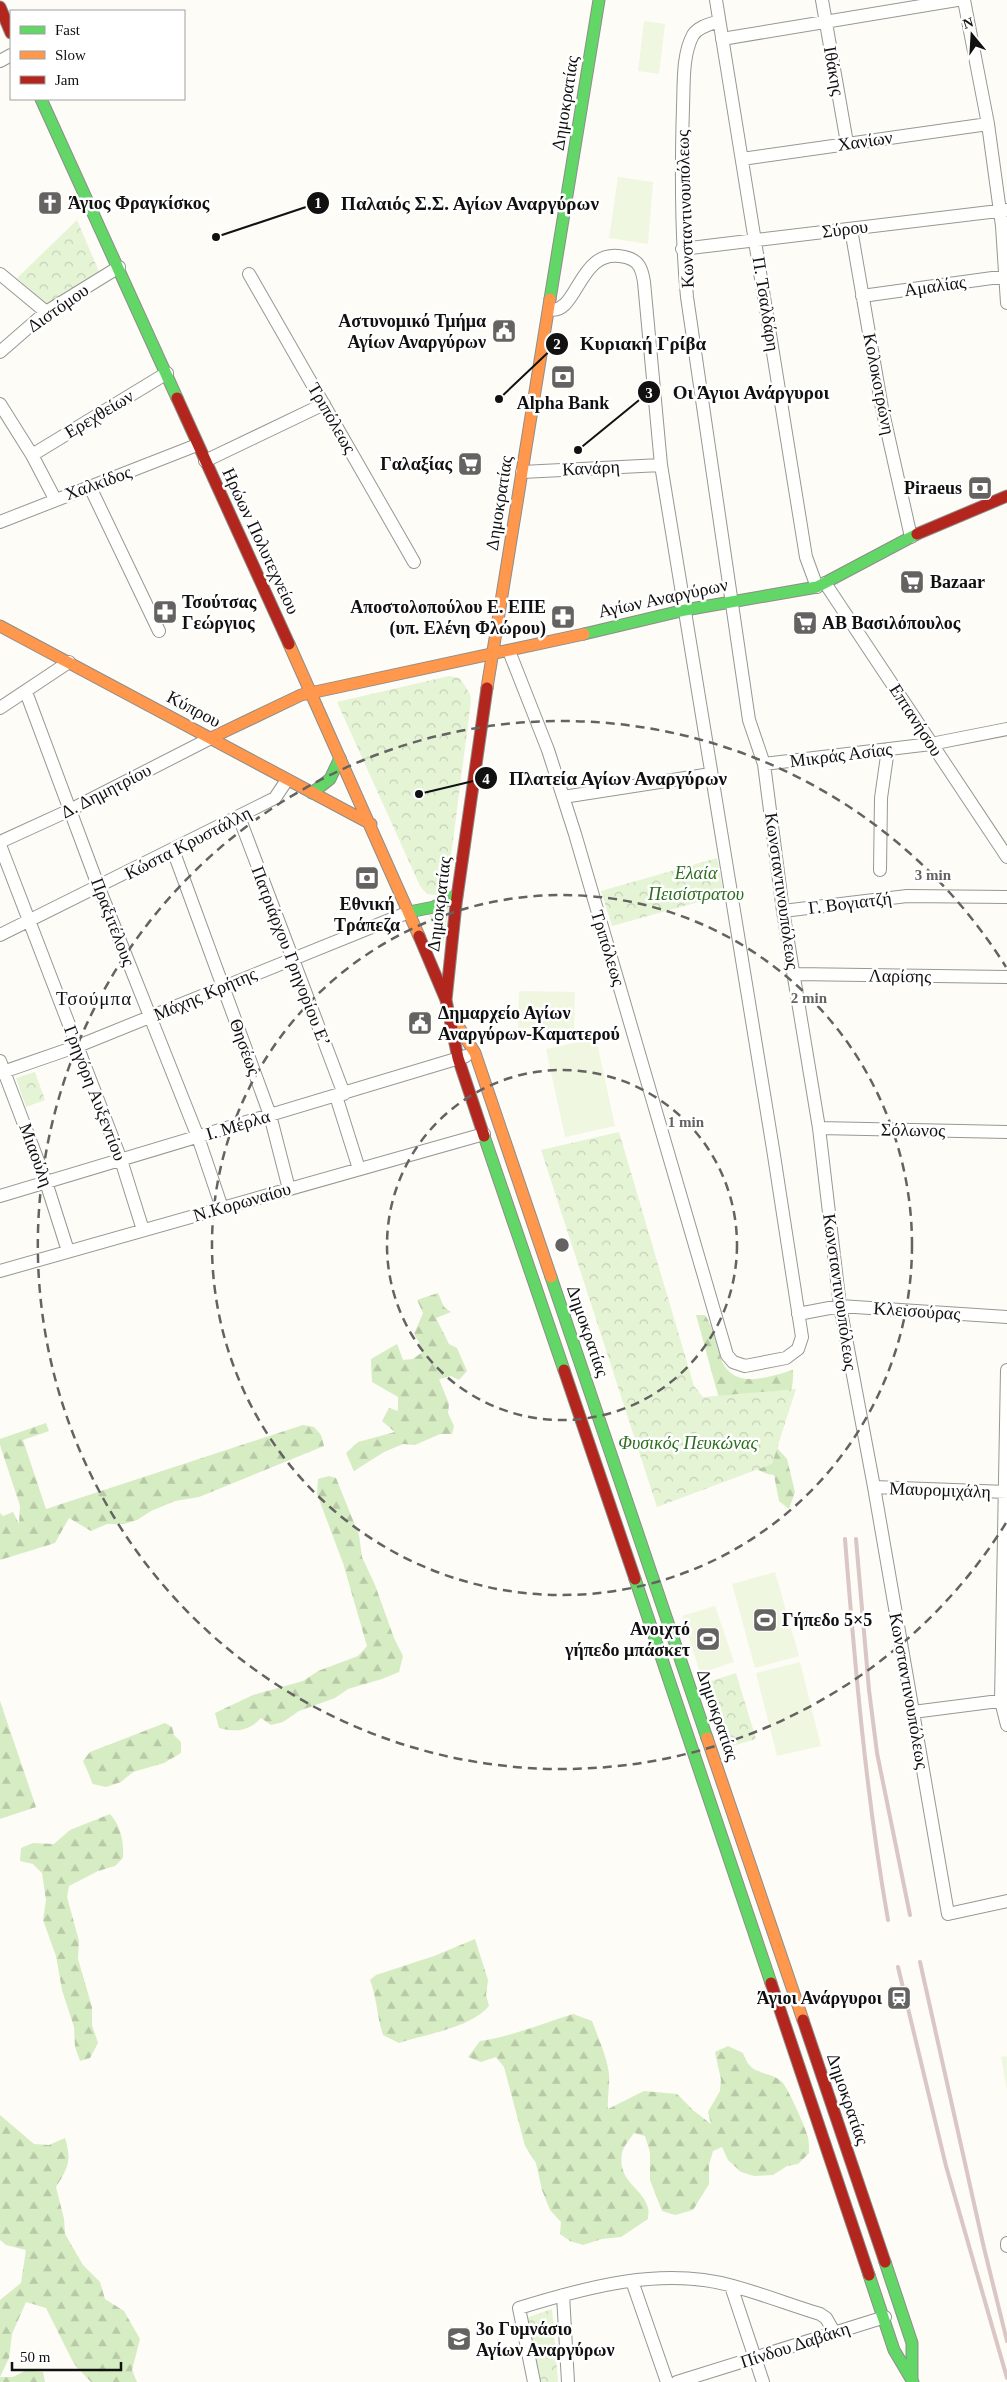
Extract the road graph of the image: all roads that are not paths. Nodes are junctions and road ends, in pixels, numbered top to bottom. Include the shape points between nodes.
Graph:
1 (599, 0) edge
2 (716, 0) edge
3 (822, 0) edge
4 (957, 0) edge
5 (964, 0) edge
6 (0, 8) edge
7 (719, 21) junction
8 (825, 21) junction
9 (10, 31) edge
10 (722, 39) junction
11 (41, 100) edge
12 (988, 124) junction
13 (847, 143) junction
14 (742, 159) junction
15 (1004, 210) edge
16 (851, 229) junction
17 (756, 240) junction
18 (682, 248) junction
19 (119, 267) junction
20 (0, 274) edge
21 (249, 274) dead end
22 (1006, 276) edge
23 (862, 296) junction
24 (1007, 303) edge
25 (549, 309) junction
26 (46, 312) junction
27 (0, 352) edge
28 (167, 373) junction
29 (0, 404) edge
30 (324, 404) junction
31 (197, 445) junction
32 (32, 455) junction
33 (205, 461) junction
34 (661, 465) junction
35 (522, 472) junction
36 (90, 487) junction
37 (1007, 496) edge
38 (55, 499) junction
39 (0, 522) edge
40 (911, 538) junction
41 (414, 562) dead end
42 (821, 585) junction
43 (731, 602) junction
44 (685, 610) junction
45 (0, 626) edge
46 (159, 631) dead end
47 (509, 651) junction
48 (492, 655) junction
49 (68, 662) junction
50 (26, 692) junction
51 (311, 694) junction
52 (0, 708) edge
53 (1007, 729) edge
54 (211, 738) junction
55 (931, 744) junction
56 (888, 749) junction
57 (340, 758) junction
58 (764, 764) junction
59 (711, 774) junction
60 (286, 780) junction
61 (312, 793) junction
62 (563, 797) junction
63 (70, 810) junction
64 (239, 817) junction
65 (371, 824) junction
66 (0, 844) edge
67 (173, 850) junction
68 (1007, 857) edge
69 (880, 870) dead end
70 (99, 888) junction
71 (457, 895) junction
72 (1007, 896) edge
73 (783, 911) junction
74 (410, 912) junction
75 (30, 921) junction
76 (0, 935) edge
77 (294, 958) junction
78 (794, 974) junction
79 (1007, 977) edge
80 (223, 986) junction
81 (446, 1000) junction
82 (450, 1012) junction
83 (150, 1017) junction
84 (78, 1046) junction
85 (475, 1053) junction
86 (458, 1058) junction
87 (1, 1068) edge
88 (340, 1095) junction
89 (270, 1115) junction
90 (818, 1128) junction
91 (1007, 1132) edge
92 (484, 1134) junction
93 (198, 1137) junction
94 (120, 1160) junction
95 (359, 1168) junction
96 (46, 1182) junction
97 (290, 1189) junction
98 (0, 1196) edge
99 (222, 1208) junction
100 (143, 1230) junction
101 (68, 1251) junction
102 (0, 1271) edge
103 (840, 1306) junction
104 (798, 1314) junction
105 (1007, 1317) edge
106 (1007, 1370) edge
107 (874, 1488) junction
108 (1005, 1492) edge
109 (1004, 1700) edge
110 (913, 1712) junction
111 (1007, 1725) edge
112 (1007, 1901) edge
113 (632, 2281) junction
114 (732, 2286) junction
115 (563, 2294) junction
116 (884, 2317) junction
117 (834, 2332) junction
118 (756, 2357) junction
119 (913, 2381) edge
120 (534, 2382) edge
121 (568, 2382) edge
122 (667, 2382) edge
123 (677, 2382) edge
124 (763, 2382) edge

1 - 25 main road, Δημοκρατίας
2 - 7 street
3 - 8 street, Ιθάκης
4 - 8 street
5 - 12 street
6 - 9 main road
7 - 10 street, Π. Τσαλδάρη
7 - 18 street, Κωνσταντινουπόλεως via 696,31 688,46 681,157
8 - 10 street
8 - 13 street, Ιθάκης
10 - 14 street, Π. Τσαλδάρη
11 - 19 main road, Ηρώων Πολυτεχνείου
12 - 13 street, Χανίων
12 - 15 street
13 - 14 street, Χανίων
14 - 17 street, Π. Τσαλδάρη
15 - 16 street, Σύρου
15 - 22 street
16 - 17 street, Σύρου
16 - 23 street, Κολοκοτρώνη
17 - 18 street, Σύρου
17 - 42 street, Π. Τσαλδάρη via 806,557
18 - 43 street, Κωνσταντινουπόλεως
19 - 26 street, Διστόμου
19 - 28 main road, Ηρώων Πολυτεχνείου
20 - 26 street
21 - 30 street, Τριπόλεως
22 - 23 street, Αμαλίας
22 - 24 street
23 - 40 street, Κολοκοτρώνη via 882,408
25 - 34 street via 556,309 570,300 589,270 602,257 621,256 638,262 644,282
25 - 35 main road, Δημοκρατίας
26 - 27 street, Διστόμου
28 - 31 main road, Ηρώων Πολυτεχνείου
28 - 32 street, Ερεχθείων
29 - 32 street
30 - 33 street
30 - 41 street, Τριπόλεως
31 - 33 main road, Ηρώων Πολυτεχνείου
31 - 36 street, Χαλκίδος
32 - 38 street
33 - 51 main road, Ηρώων Πολυτεχνείου
34 - 35 street, Κανάρη
34 - 44 street
35 - 48 main road, Δημοκρατίας
36 - 38 street, Χαλκίδος
36 - 46 street
37 - 40 main road, Αγίων Αναργύρων via 932,526
38 - 39 street, Χαλκίδος
40 - 42 main road, Αγίων Αναργύρων
42 - 43 main road, Αγίων Αναργύρων
42 - 55 street, Επτανήσου
43 - 44 main road, Αγίων Αναργύρων
43 - 58 street, Κωνσταντινουπόλεως via 749,720
44 - 47 main road, Αγίων Αναργύρων
44 - 59 street
45 - 49 main road, Κύπρου
47 - 48 main road, Αγίων Αναργύρων
47 - 62 street, Τριπόλεως
48 - 51 main road, Αγίων Αναργύρων
48 - 71 main road, Δημοκρατίας
49 - 50 street
49 - 54 main road, Κύπρου
50 - 52 street
50 - 63 street, Πραξιτέλους
51 - 54 main road, Αγίων Αναργύρων via 294,697
51 - 57 main road, Ηρώων Πολυτεχνείου
53 - 55 street, Μικράς Ασίας
54 - 60 main road, Κύπρου
54 - 63 street, Δ. Δημητρίου
55 - 56 street, Μικράς Ασίας
55 - 68 street, Επτανήσου
56 - 58 street, Μικράς Ασίας
56 - 69 street via 881,798
57 - 61 main road via 333,776
57 - 65 main road, Ηρώων Πολυτεχνείου
58 - 73 street, Κωνσταντινουπόλεως
59 - 62 street
59 - 104 street
60 - 61 main road, Κύπρου
60 - 64 street, Κώστα Κρυστάλλη via 275,798
61 - 65 main road, Κύπρου
62 - 104 street, Τριπόλεως via 727,1355 733,1362 744,1366 786,1358 798,1349 802,1338
63 - 66 street, Δ. Δημητρίου
63 - 70 street, Πραξιτέλους
64 - 67 street, Κώστα Κρυστάλλη
64 - 77 street, Πατριάρχου Γρηγορίου Ε’
65 - 74 main road, Ηρώων Πολυτεχνείου
66 - 75 street, Γρηγόρη Αυξεντίου
67 - 70 street, Κώστα Κρυστάλλη
67 - 80 street, Θησέως
70 - 75 street, Κώστα Κρυστάλλη
70 - 83 street, Πραξιτέλους
71 - 74 main road via 436,908
71 - 81 main road, Δημοκρατίας
72 - 73 street, Γ. Βογιατζή via 908,896
73 - 78 street, Κωνσταντινουπόλεως
74 - 77 street, Μάχης Κρήτης
74 - 81 main road, Ηρώων Πολυτεχνείου
75 - 76 street, Κώστα Κρυστάλλη
75 - 84 street, Γρηγόρη Αυξεντίου
77 - 80 street, Μάχης Κρήτης
77 - 88 street, Πατριάρχου Γρηγορίου Ε’
78 - 79 street, Λαρίσης
78 - 90 street, Κωνσταντινουπόλεως
80 - 83 street, Μάχης Κρήτης
80 - 89 street, Θησέως
81 - 82 main road, Δημοκρατίας
82 - 85 main road, Δημοκρατίας
82 - 86 main road, Δημοκρατίας
83 - 84 street, Μάχης Κρήτης
83 - 93 street, Πραξιτέλους
84 - 87 street, Μάχης Κρήτης
84 - 94 street, Γρηγόρη Αυξεντίου
85 - 86 street, Ι. Μέρλα
85 - 119 main road, Δημοκρατίας via 912,2344
86 - 88 street, Ι. Μέρλα
86 - 92 main road, Δημοκρατίας
87 - 96 street, Μιαούλη
88 - 89 street, Ι. Μέρλα
88 - 95 street, Πατριάρχου Γρηγορίου Ε’
89 - 93 street, Ι. Μέρλα
89 - 97 street, Θησέως
90 - 91 street, Σόλωνος
90 - 103 street, Κωνσταντινουπόλεως
92 - 95 street, Ν.Κορωναίου
92 - 116 main road, Δημοκρατίας
93 - 94 street, Ι. Μέρλα
93 - 99 street, Πραξιτέλους
94 - 96 street, Ι. Μέρλα
94 - 100 street, Γρηγόρη Αυξεντίου
95 - 97 street, Ν.Κορωναίου
96 - 98 street, Ι. Μέρλα
96 - 101 street, Μιαούλη
97 - 99 street, Ν.Κορωναίου
99 - 100 street, Ν.Κορωναίου
100 - 101 street, Ν.Κορωναίου
101 - 102 street, Ν.Κορωναίου
103 - 104 street, Κλεισούρας
103 - 105 street, Κλεισούρας
103 - 107 street, Κωνσταντινουπόλεως
106 - 108 street
107 - 108 street, Μαυρομιχάλη
107 - 110 street, Κωνσταντινουπόλεως
108 - 109 street
109 - 110 street
109 - 111 street
110 - 112 street, Κωνσταντινουπόλεως via 948,1914
113 - 114 street via 659,2278
113 - 115 street
113 - 122 street
114 - 117 street via 820,2314
114 - 118 street
115 - 120 street via 519,2308
115 - 121 street
116 - 117 street, Πίνδου Δαβάκη
116 - 119 main road, Δημοκρατίας via 894,2350
117 - 118 street, Πίνδου Δαβάκη
118 - 123 street, Πίνδου Δαβάκη
118 - 124 street

